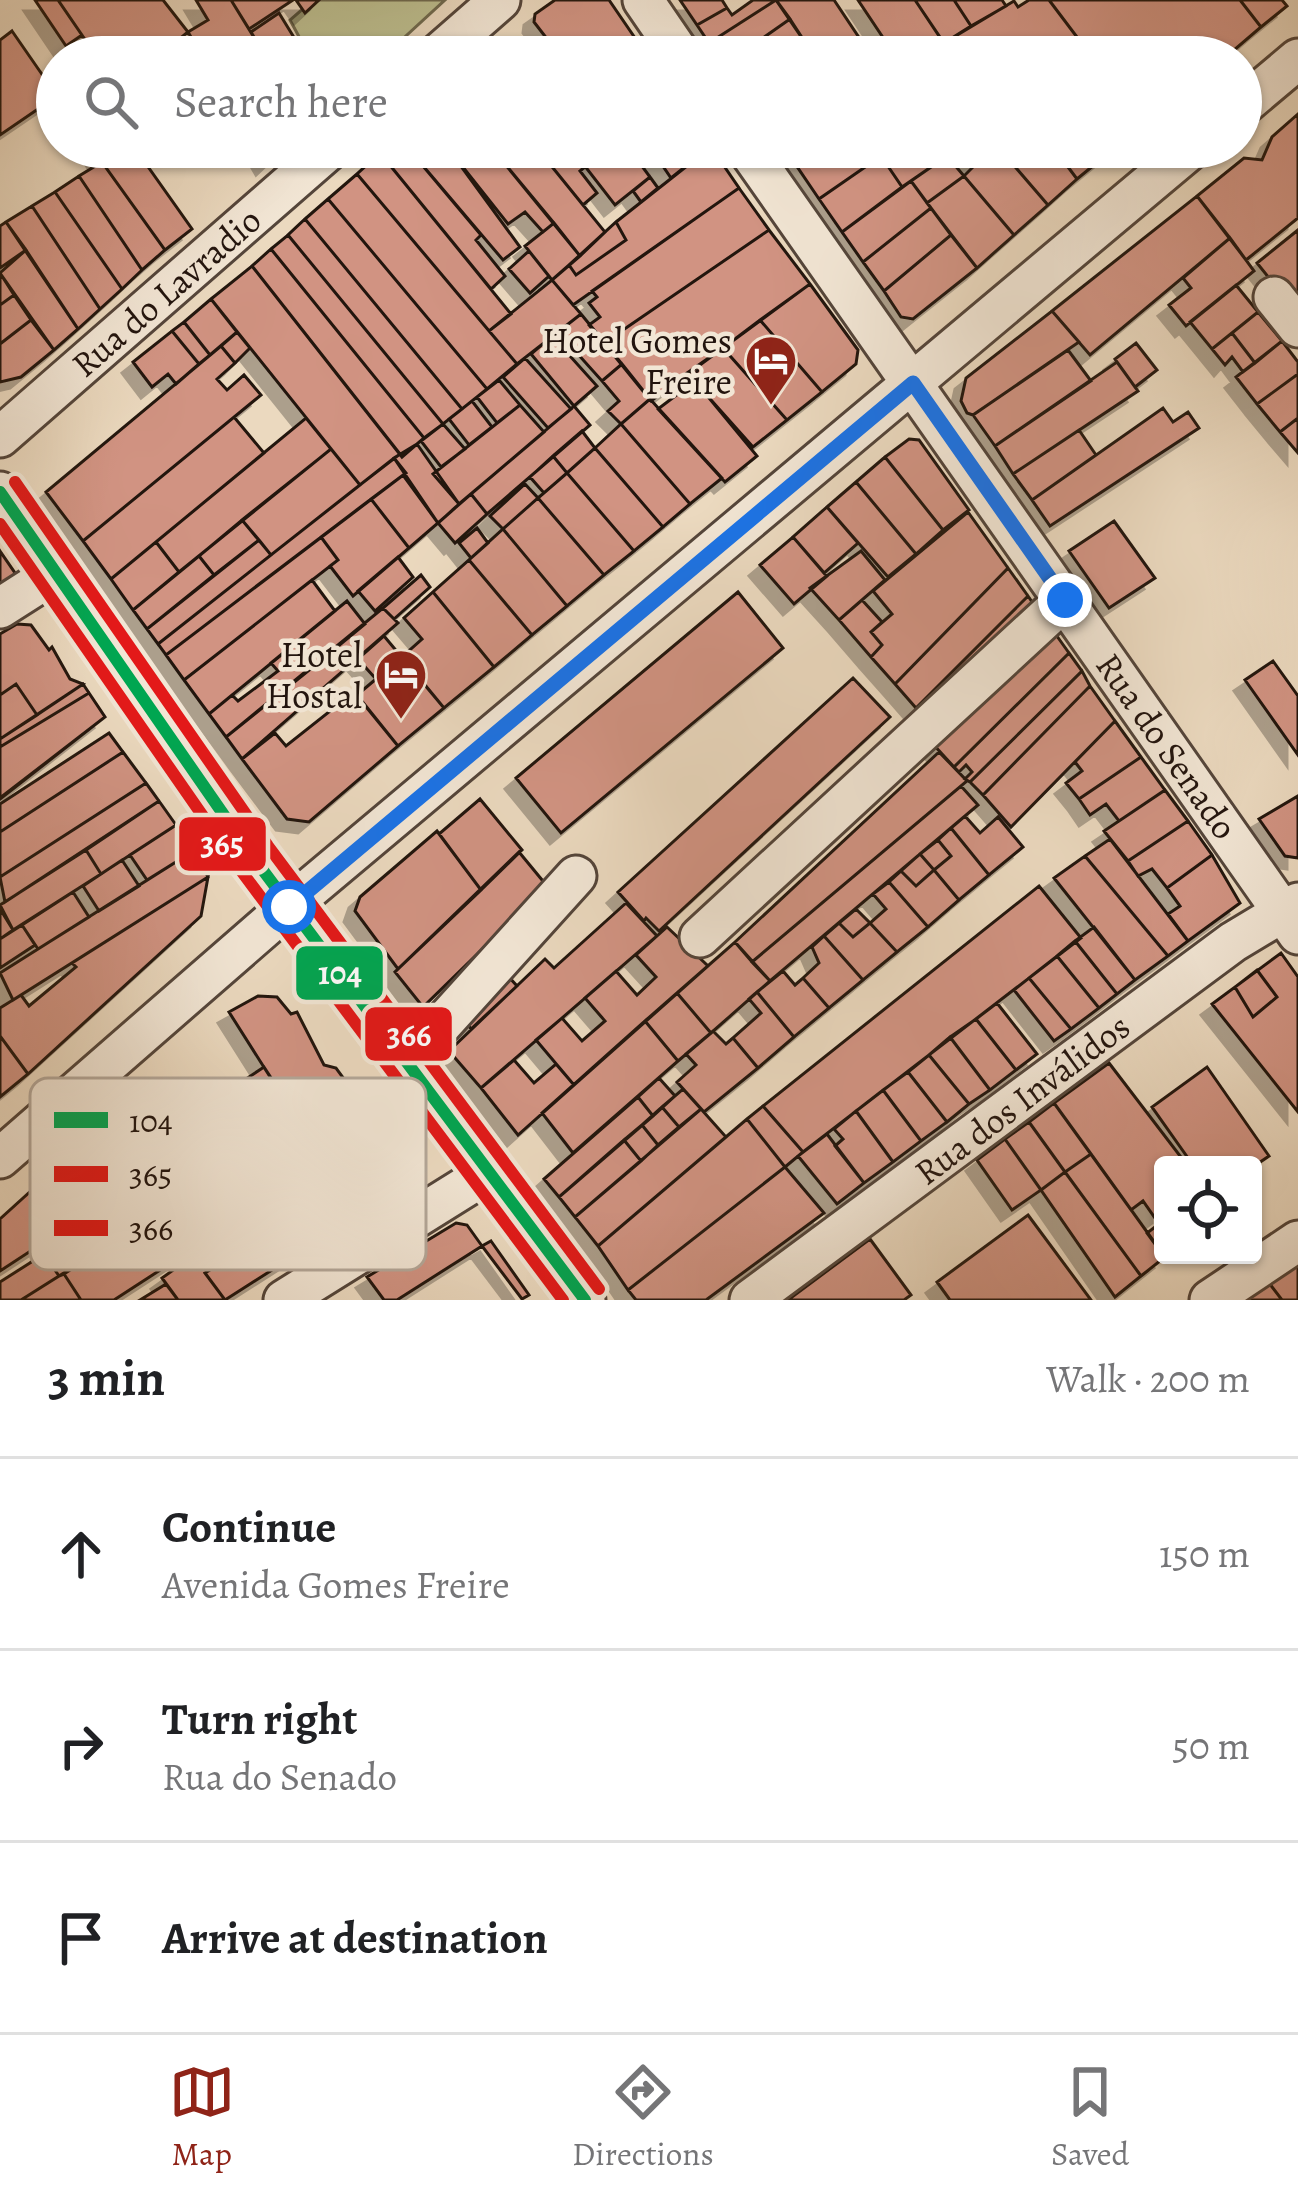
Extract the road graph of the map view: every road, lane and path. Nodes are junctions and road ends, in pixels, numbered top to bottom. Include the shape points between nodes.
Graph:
1 (500, 0) edge
2 (643, 0) edge
3 (459, 36) edge
4 (668, 36) edge
5 (1298, 59) edge
6 (1262, 89) edge
7 (308, 168) edge
8 (761, 168) edge
9 (1168, 168) edge
10 (913, 383) junction
11 (0, 437) edge
12 (0, 491) edge
13 (55, 573) junction
14 (1065, 600) junction
15 (0, 608) edge
16 (576, 876) dead end
17 (289, 907) junction
18 (1293, 917) edge
19 (700, 937) dead end
20 (405, 1065) junction
21 (92, 1078) edge
22 (415, 1078) edge
23 (426, 1093) edge
24 (30, 1132) edge
25 (0, 1158) edge
26 (486, 1174) junction
27 (426, 1211) edge
28 (1298, 1241) edge
29 (332, 1270) edge
30 (284, 1300) edge
31 (585, 1300) edge
32 (750, 1300) edge
33 (1210, 1300) edge

1 - 3 street
2 - 4 street
5 - 6 street
7 - 11 street, Rua do Lavradio
8 - 10 street, Rua do Senado
9 - 10 street
10 - 14 street, Rua do Senado
10 - 17 street
12 - 13 street
13 - 15 street
13 - 17 street
14 - 18 street, Rua do Senado
14 - 19 street
16 - 20 street
17 - 20 street
17 - 21 street
18 - 32 street, Rua dos Inválidos via 1215,956
20 - 22 street
23 - 26 street
24 - 25 street
26 - 27 street
26 - 31 street
28 - 33 street
29 - 30 street

